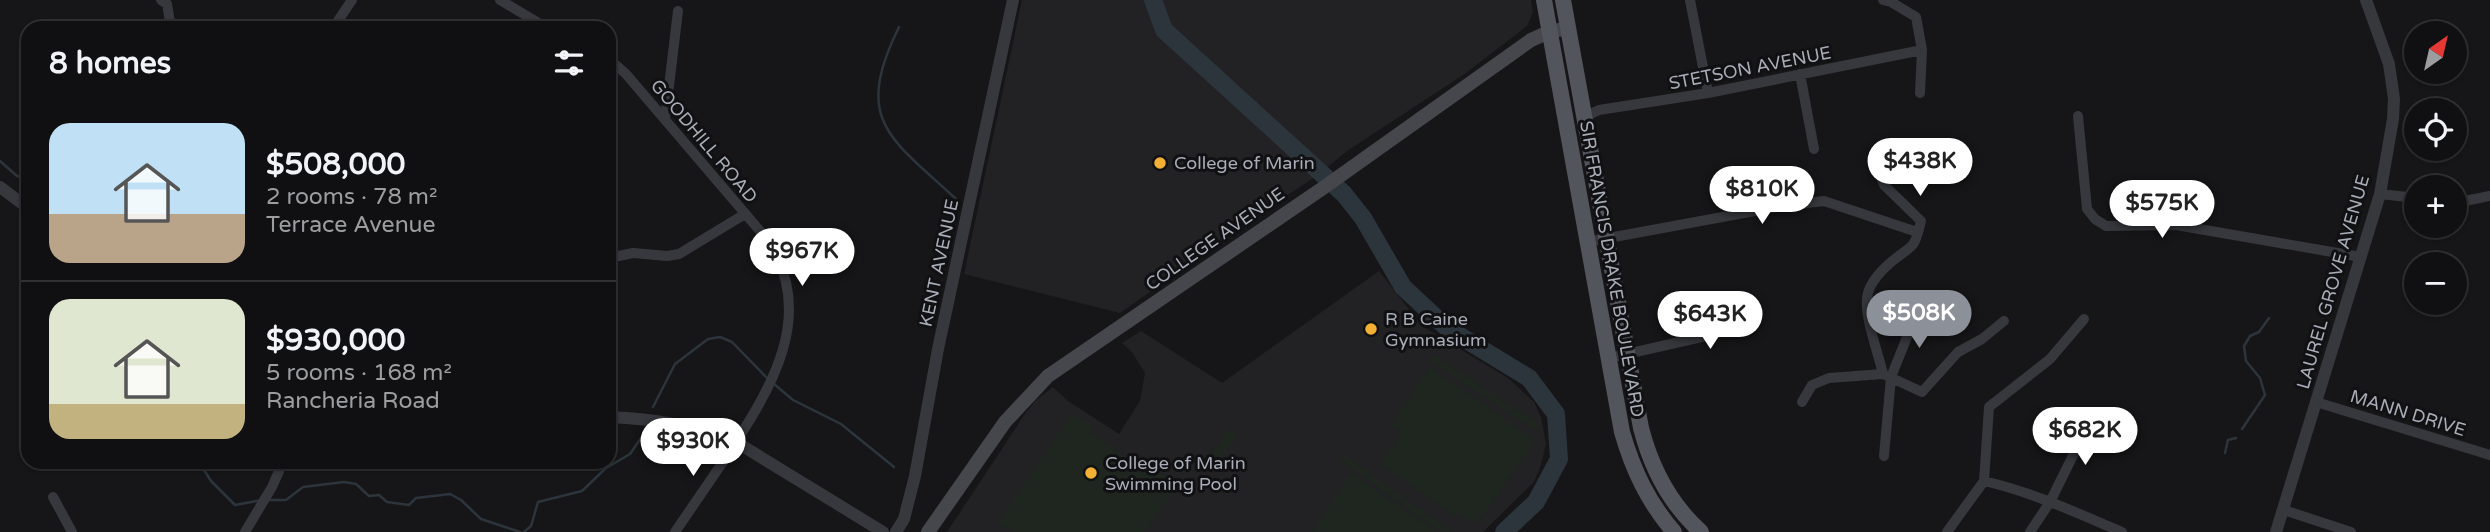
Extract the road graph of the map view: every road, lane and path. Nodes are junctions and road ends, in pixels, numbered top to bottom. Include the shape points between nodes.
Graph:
1 (161, 0) edge
2 (352, 0) edge
3 (500, 0) edge
4 (1013, 0) edge
5 (1544, 0) edge
6 (1563, 0) edge
7 (1690, 0) edge
8 (1883, 0) edge
9 (2366, 0) edge
10 (678, 11) dead end
11 (170, 21) edge
12 (338, 21) edge
13 (535, 21) edge
14 (1568, 28) junction
15 (1549, 32) junction
16 (1922, 51) junction
17 (616, 65) edge
18 (1800, 74) junction
19 (1708, 93) junction
20 (1920, 93) dead end
21 (2078, 116) dead end
22 (1584, 117) junction
23 (665, 120) junction
24 (1814, 149) dead end
25 (1943, 172) dead end
26 (0, 187) edge
27 (2380, 194) junction
28 (2490, 196) edge
29 (2404, 197) edge
30 (2467, 201) edge
31 (21, 203) edge
32 (745, 214) junction
33 (1917, 232) junction
34 (1606, 239) junction
35 (1587, 242) junction
36 (616, 256) edge
37 (2361, 257) junction
38 (1947, 297) dead end
39 (1752, 319) dead end
40 (2084, 319) dead end
41 (2004, 321) dead end
42 (1627, 355) junction
43 (1609, 358) junction
44 (1887, 376) junction
45 (1802, 402) dead end
46 (2316, 402) junction
47 (2092, 417) dead end
48 (616, 418) edge
49 (736, 442) junction
50 (2490, 455) edge
51 (1884, 456) dead end
52 (280, 469) edge
53 (1984, 481) junction
54 (53, 497) dead end
55 (2050, 502) junction
56 (2284, 510) junction
57 (1695, 530) edge
58 (72, 532) edge
59 (244, 532) edge
60 (676, 532) edge
61 (883, 532) edge
62 (896, 532) edge
63 (928, 532) edge
64 (1674, 532) edge
65 (1947, 532) edge
66 (2030, 532) edge
67 (2122, 532) edge
68 (2276, 532) edge
69 (2351, 532) edge

1 - 11 street via 167,4
2 - 12 street
3 - 13 street
4 - 62 street, KENT AVENUE via 915,476
5 - 15 main road, SIR FRANCIS DRAKE BOULEVARD
6 - 14 main road, SIR FRANCIS DRAKE BOULEVARD
7 - 19 street
8 - 16 street via 1916,17
9 - 27 street, LAUREL GROVE AVENUE via 2389,64 2394,99
10 - 23 street
14 - 15 main road, COLLEGE AVENUE
14 - 22 main road, SIR FRANCIS DRAKE BOULEVARD
15 - 35 main road, SIR FRANCIS DRAKE BOULEVARD
15 - 63 main road, COLLEGE AVENUE via 1531,40 1048,376 1005,422
16 - 18 street, STETSON AVENUE
16 - 20 street
17 - 23 street, GOODHILL ROAD
18 - 19 street, STETSON AVENUE
18 - 24 street
19 - 22 street, STETSON AVENUE via 1599,110
21 - 37 street via 2087,209 2106,226 2176,225
22 - 34 main road, SIR FRANCIS DRAKE BOULEVARD
23 - 32 street, GOODHILL ROAD
25 - 33 street via 1887,171 1881,177 1919,218
26 - 31 street
27 - 29 street
27 - 37 street, LAUREL GROVE AVENUE
28 - 30 street
32 - 36 street via 678,254
32 - 49 street, GOODHILL ROAD via 781,262 787,289 787,332 771,383
33 - 34 street via 1824,201
33 - 44 street via 1910,250 1874,279 1867,296
34 - 35 street
34 - 42 main road, SIR FRANCIS DRAKE BOULEVARD
35 - 43 main road, SIR FRANCIS DRAKE BOULEVARD
37 - 46 street, LAUREL GROVE AVENUE
38 - 44 street via 1915,317
39 - 42 street via 1715,334
40 - 53 street via 2050,359 1989,407
41 - 44 street via 1958,352 1922,392
42 - 43 street
42 - 57 main road, SIR FRANCIS DRAKE BOULEVARD via 1641,428 1655,470
43 - 64 main road, SIR FRANCIS DRAKE BOULEVARD via 1622,432 1637,478
44 - 45 street via 1829,377 1812,385
44 - 51 street
46 - 50 street, MANN DRIVE
46 - 56 street, LAUREL GROVE AVENUE
47 - 55 street
48 - 49 street via 677,423
49 - 60 street, GOODHILL ROAD
49 - 61 street
52 - 59 street
53 - 55 street
53 - 65 street
54 - 58 street
55 - 66 street
55 - 67 street
56 - 68 street, LAUREL GROVE AVENUE
56 - 69 street

